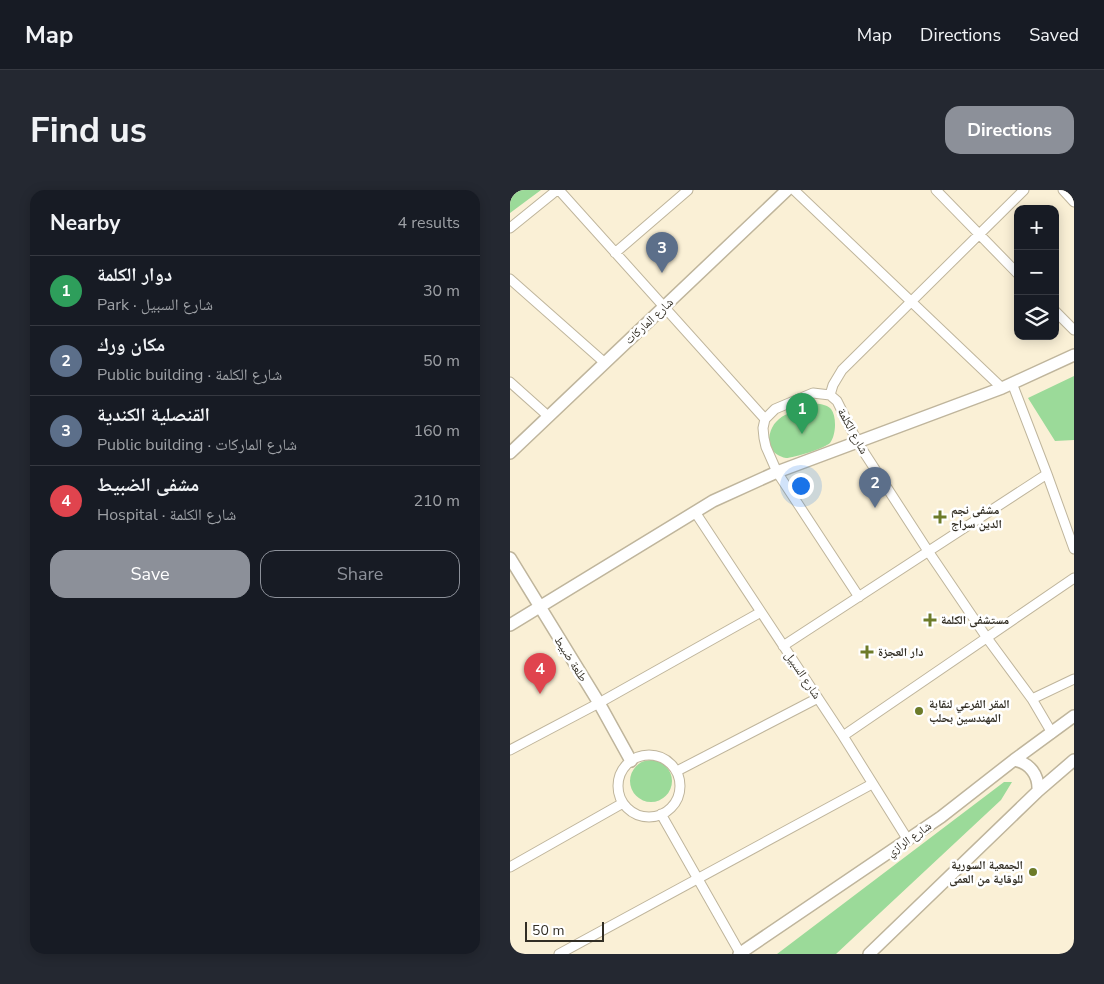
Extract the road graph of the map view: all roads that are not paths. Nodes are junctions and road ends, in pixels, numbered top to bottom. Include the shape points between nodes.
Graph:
1 (558, 190) edge
2 (688, 190) edge
3 (787, 190) edge
4 (794, 190) edge
5 (936, 190) edge
6 (1024, 190) edge
7 (1063, 190) edge
8 (1074, 202) edge
9 (510, 228) edge
10 (979, 235) junction
11 (615, 253) junction
12 (1014, 270) edge
13 (510, 279) edge
14 (912, 301) junction
15 (664, 308) junction
16 (1059, 315) edge
17 (1074, 330) edge
18 (1074, 355) edge
19 (605, 363) junction
20 (510, 382) edge
21 (1007, 385) junction
22 (830, 395) junction
23 (548, 416) junction
24 (765, 419) junction
25 (858, 443) junction
26 (510, 453) edge
27 (778, 472) junction
28 (1048, 474) junction
29 (695, 512) junction
30 (1074, 549) edge
31 (928, 551) junction
32 (510, 558) edge
33 (1074, 578) edge
34 (859, 597) junction
35 (540, 607) junction
36 (761, 612) junction
37 (510, 625) edge
38 (988, 638) junction
39 (783, 646) junction
40 (1074, 679) edge
41 (818, 698) junction
42 (1032, 699) junction
43 (599, 703) junction
44 (1074, 716) edge
45 (1052, 732) junction
46 (844, 736) junction
47 (510, 750) edge
48 (1014, 760) junction
49 (1074, 760) edge
50 (631, 761) junction
51 (677, 772) junction
52 (872, 784) junction
53 (1038, 791) junction
54 (623, 802) junction
55 (661, 814) junction
56 (908, 840) junction
57 (510, 867) edge
58 (697, 878) junction
59 (559, 954) edge
60 (739, 954) edge
61 (869, 954) edge

1 - 9 street
1 - 11 street
2 - 11 street
3 - 15 street, شارع الماركات
4 - 14 street
5 - 10 street
6 - 10 street
7 - 8 street
10 - 12 street
10 - 14 street
11 - 15 street
13 - 19 street
14 - 21 street
14 - 22 street via 842,370
15 - 19 street, شارع الماركات
15 - 24 street
16 - 17 street
18 - 21 street
19 - 23 street, شارع الماركات
20 - 23 street
21 - 25 street
21 - 28 street
22 - 24 street, شارع الكلمة via 813,393 775,409
22 - 25 street, شارع الكلمة via 837,401
23 - 26 street, شارع الماركات
24 - 27 street via 766,447
25 - 27 street
25 - 31 street, شارع الكلمة
27 - 29 street
27 - 34 street
28 - 30 street
28 - 31 street
29 - 35 street
29 - 36 street, شارع السبيل
31 - 34 street
31 - 38 street, شارع الكلمة
32 - 35 street, طلعة ضبيط
33 - 38 street
34 - 39 street
35 - 37 street
35 - 43 street, طلعة ضبيط
36 - 39 street, شارع السبيل
36 - 43 street
38 - 42 street, شارع الكلمة
38 - 46 street
39 - 41 street, شارع السبيل
40 - 42 street
41 - 46 street, شارع السبيل
41 - 51 street
42 - 45 street, شارع الكلمة
43 - 47 street
43 - 50 street, طلعة ضبيط
44 - 45 street, شارع الرازي
45 - 48 street, شارع الرازي
46 - 52 street, شارع السبيل
48 - 53 street via 1032,770
48 - 56 street, شارع الرازي
49 - 53 street
50 - 51 street via 655,755 672,764
50 - 54 street via 620,777
51 - 55 street via 680,791 670,809
52 - 56 street, شارع السبيل
52 - 58 street
53 - 61 street
54 - 55 street via 644,816
54 - 57 street
55 - 58 street
56 - 60 street, شارع الرازي
58 - 59 street
58 - 60 street

